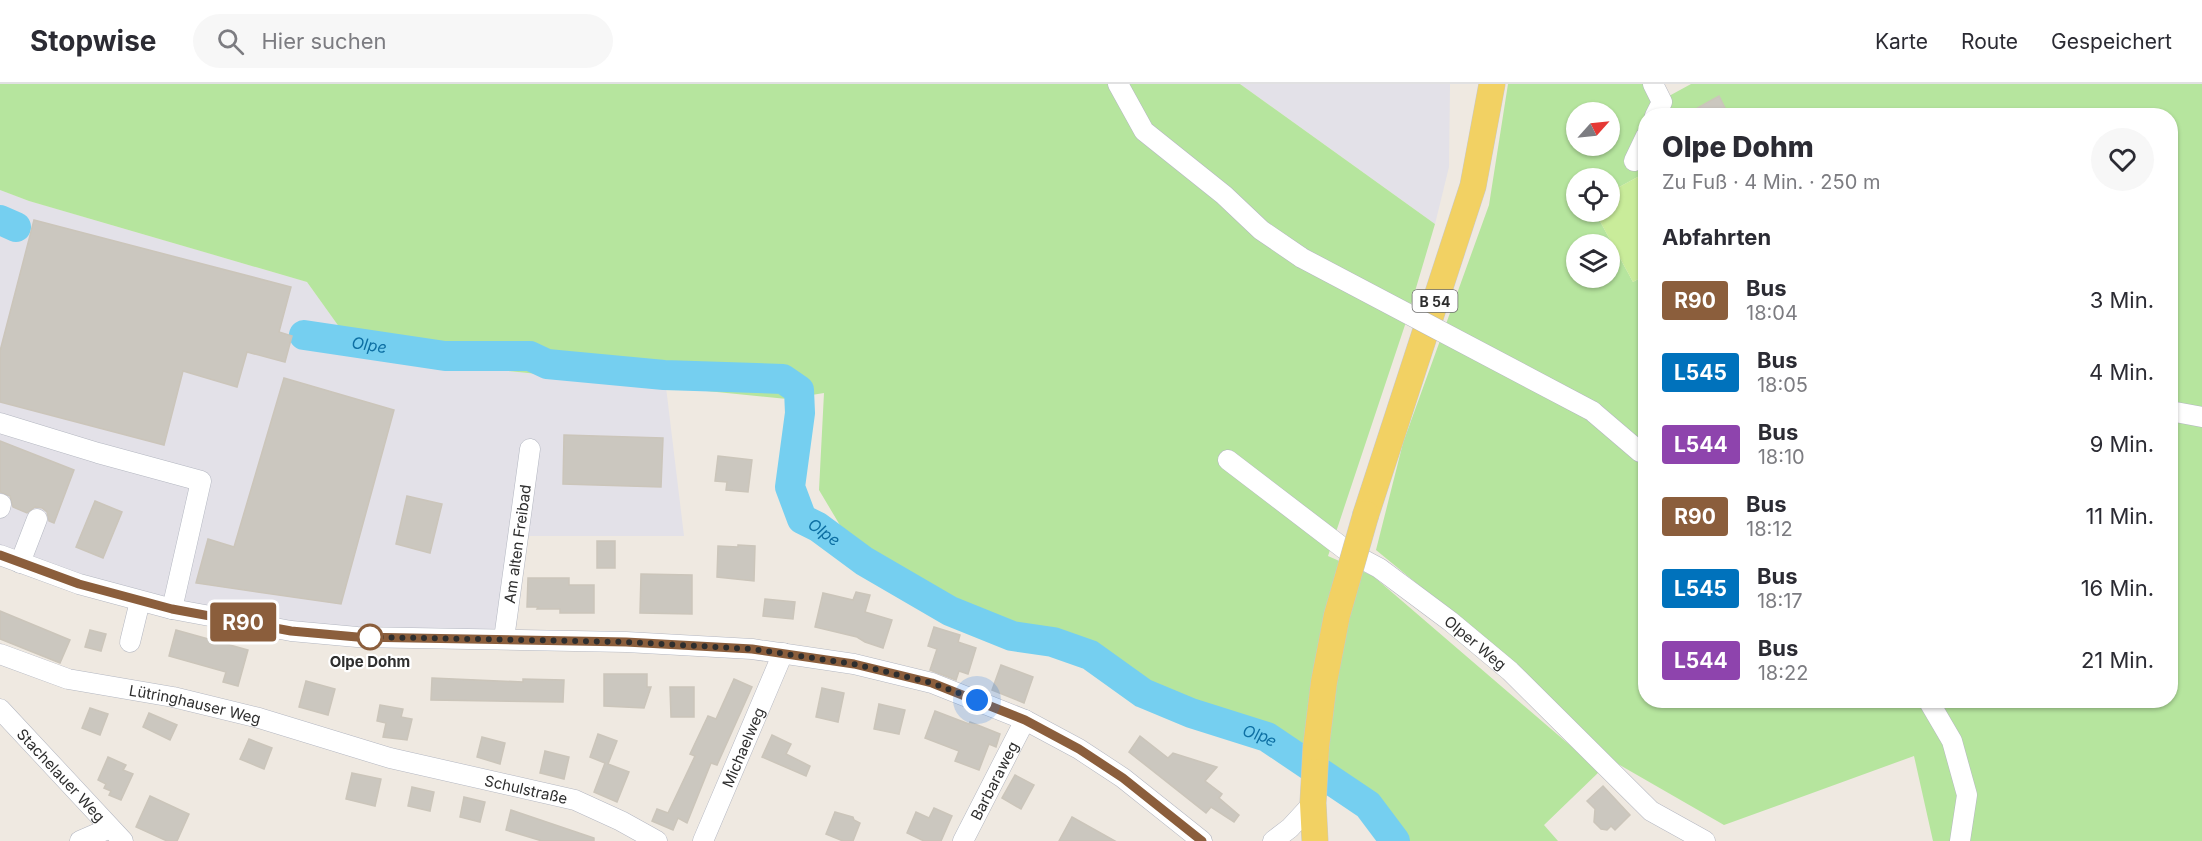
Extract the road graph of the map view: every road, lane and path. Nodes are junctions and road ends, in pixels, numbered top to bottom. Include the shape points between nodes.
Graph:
1 (1118, 84) edge
2 (1492, 84) edge
3 (1653, 84) edge
4 (1659, 108) edge
5 (1638, 153) edge
6 (1634, 161) dead end
7 (2178, 412) edge
8 (2202, 417) edge
9 (0, 423) edge
10 (530, 448) dead end
11 (1638, 448) edge
12 (1228, 460) dead end
13 (37, 519) dead end
14 (0, 555) edge
15 (20, 563) junction
16 (140, 601) junction
17 (172, 609) junction
18 (504, 639) junction
19 (130, 642) dead end
20 (783, 652) junction
21 (0, 654) edge
22 (1933, 708) edge
23 (0, 709) edge
24 (1025, 720) junction
25 (390, 758) joint
26 (1313, 803) junction
27 (116, 835) edge
28 (80, 841) edge
29 (657, 841) edge
30 (702, 841) edge
31 (963, 841) edge
32 (1202, 841) edge
33 (1273, 841) edge
34 (1315, 841) edge
35 (1705, 841) edge
36 (1960, 841) edge

1 - 11 street, bridge via 1144,131 1261,230 1302,258 1592,411
2 - 26 main road, B 54, bridge via 1473,186 1365,514 1337,615 1324,682
3 - 4 street via 1662,102
5 - 6 street
7 - 8 street
9 - 17 street via 201,481
10 - 18 street, Am alten Freibad
12 - 35 street, Olper Weg via 1347,551 1379,568 1450,621 1510,671 1651,812
13 - 15 street
14 - 15 street
15 - 16 street
16 - 17 street
16 - 19 street
17 - 18 street via 291,631 357,637
18 - 20 street
20 - 24 street via 932,683
20 - 30 street, Michaelweg
21 - 25 street, Lütringhauser Weg via 68,680 184,699
22 - 36 street via 1952,741 1967,795
23 - 27 street, Stachelauer Weg
24 - 31 street, Barbaraweg
24 - 32 street via 1123,778
25 - 29 street, Schulstraße via 574,800
26 - 33 street
26 - 34 main road, B 54
27 - 28 street

